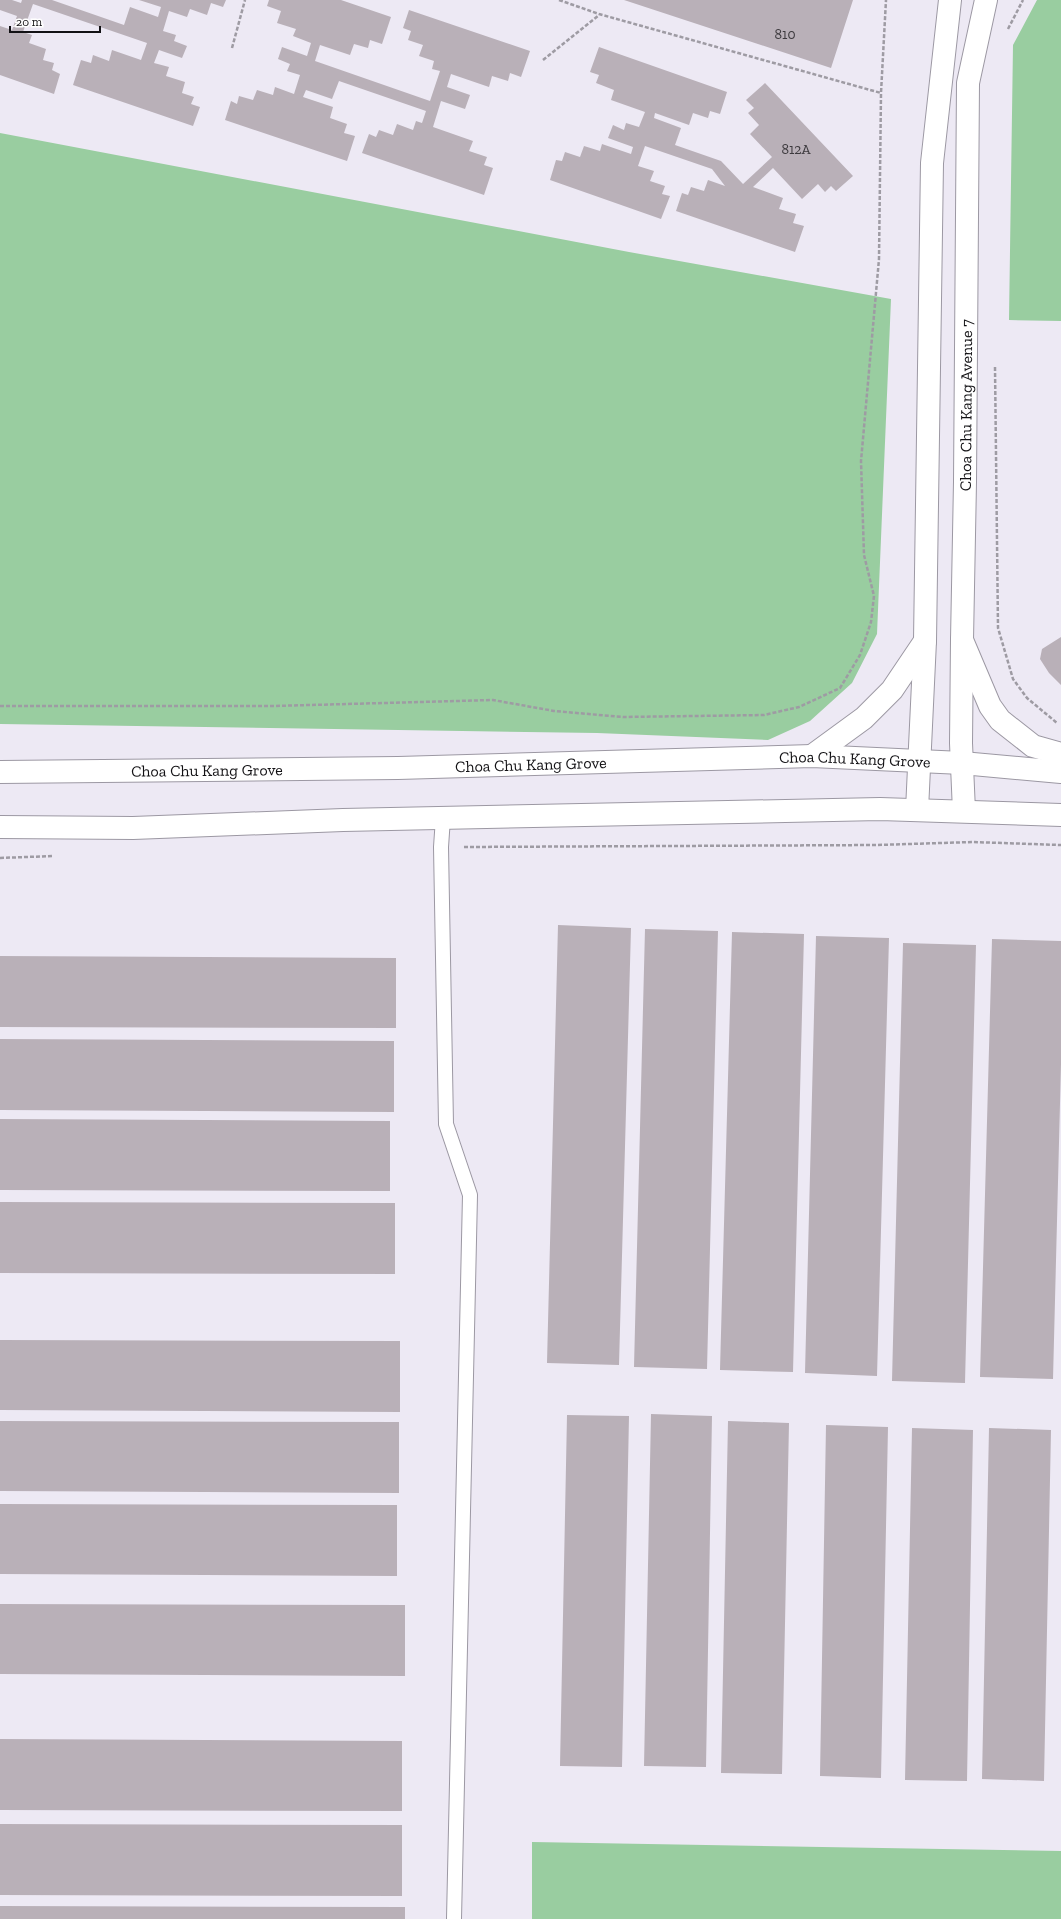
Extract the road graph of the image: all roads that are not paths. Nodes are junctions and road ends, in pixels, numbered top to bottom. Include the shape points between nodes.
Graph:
1 (950, 0) edge
2 (986, 0) edge
3 (962, 640) junction
4 (925, 641) junction
5 (1061, 754) edge
6 (812, 756) junction
7 (920, 762) junction
8 (962, 763) junction
9 (0, 772) edge
10 (1061, 772) edge
11 (917, 810) junction
12 (964, 811) junction
13 (1061, 815) edge
14 (442, 818) junction
15 (0, 827) edge
16 (454, 1919) edge

1 - 4 street via 932,163
2 - 3 street, Choa Chu Kang Avenue 7 via 968,83
3 - 5 street via 990,706 1000,720 1033,746
3 - 8 street, Choa Chu Kang Avenue 7
4 - 6 street via 887,695 851,729
4 - 7 street
6 - 7 street, Choa Chu Kang Grove
6 - 9 street, Choa Chu Kang Grove via 398,768
7 - 8 street, Choa Chu Kang Grove
7 - 11 street
8 - 10 street, Choa Chu Kang Grove
8 - 12 street, Choa Chu Kang Avenue 7
11 - 12 street
11 - 14 street
12 - 13 street
14 - 15 street via 133,828
14 - 16 lane via 446,1124 470,1195

